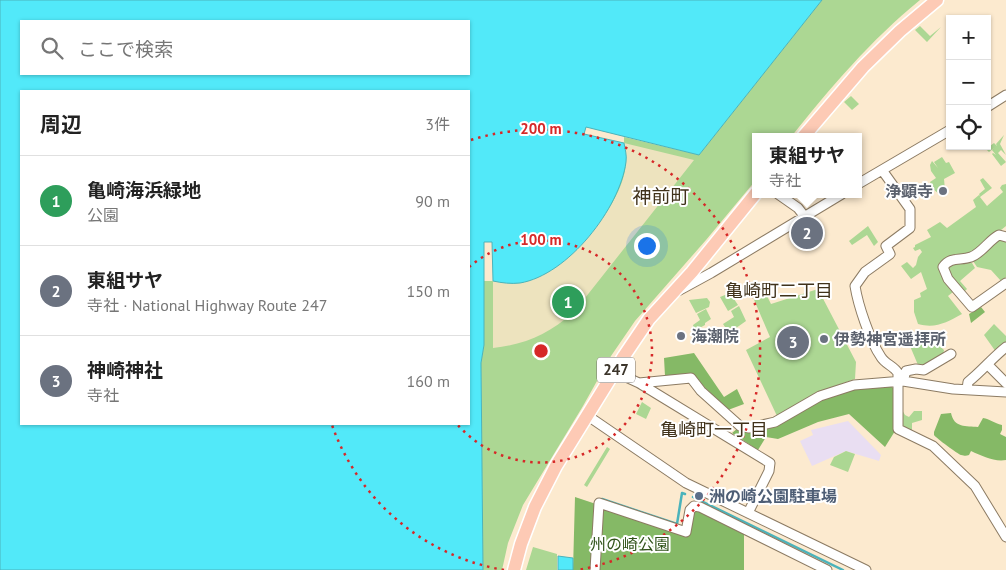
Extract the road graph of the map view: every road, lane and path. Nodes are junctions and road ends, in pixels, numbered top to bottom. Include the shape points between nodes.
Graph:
1 (937, 0) edge
2 (1006, 95) edge
3 (990, 105) edge
4 (946, 132) edge
5 (806, 133) edge
6 (882, 170) junction
7 (862, 182) edge
8 (752, 198) edge
9 (784, 198) edge
10 (836, 198) edge
11 (805, 217) junction
12 (1006, 236) edge
13 (1006, 284) edge
14 (671, 295) junction
15 (1006, 347) edge
16 (951, 354) dead end
17 (988, 365) junction
18 (615, 372) junction
19 (901, 381) junction
20 (639, 383) junction
21 (1006, 383) edge
22 (967, 389) junction
23 (1006, 392) edge
24 (588, 416) junction
25 (748, 512) junction
26 (771, 536) junction
27 (1006, 537) edge
28 (514, 570) edge
29 (595, 570) edge
30 (827, 570) edge
31 (866, 570) edge

1 - 5 highway via 900,30 863,67
2 - 3 street
4 - 6 street
6 - 7 street
6 - 19 street via 910,209 910,228 886,246 890,254 864,272 855,286 873,343
8 - 14 highway, 247
9 - 11 street
10 - 11 street
11 - 14 street
12 - 13 street via 999,235 971,257 952,259 943,267 948,279 972,307
14 - 18 highway, 247 via 645,325
15 - 17 street
16 - 19 street via 924,370 906,371
17 - 21 street
17 - 22 street via 968,382
18 - 20 street
18 - 24 highway, 247
19 - 20 street via 840,389 820,396 775,422 745,428 701,391 691,378
19 - 22 street
19 - 27 street via 898,429 933,446 975,486
20 - 25 street via 770,463
22 - 23 street
24 - 25 street via 686,483
24 - 28 highway, 247 via 535,507
25 - 26 street
26 - 29 street via 696,506 690,510 686,532 599,503
26 - 30 street
26 - 31 street

